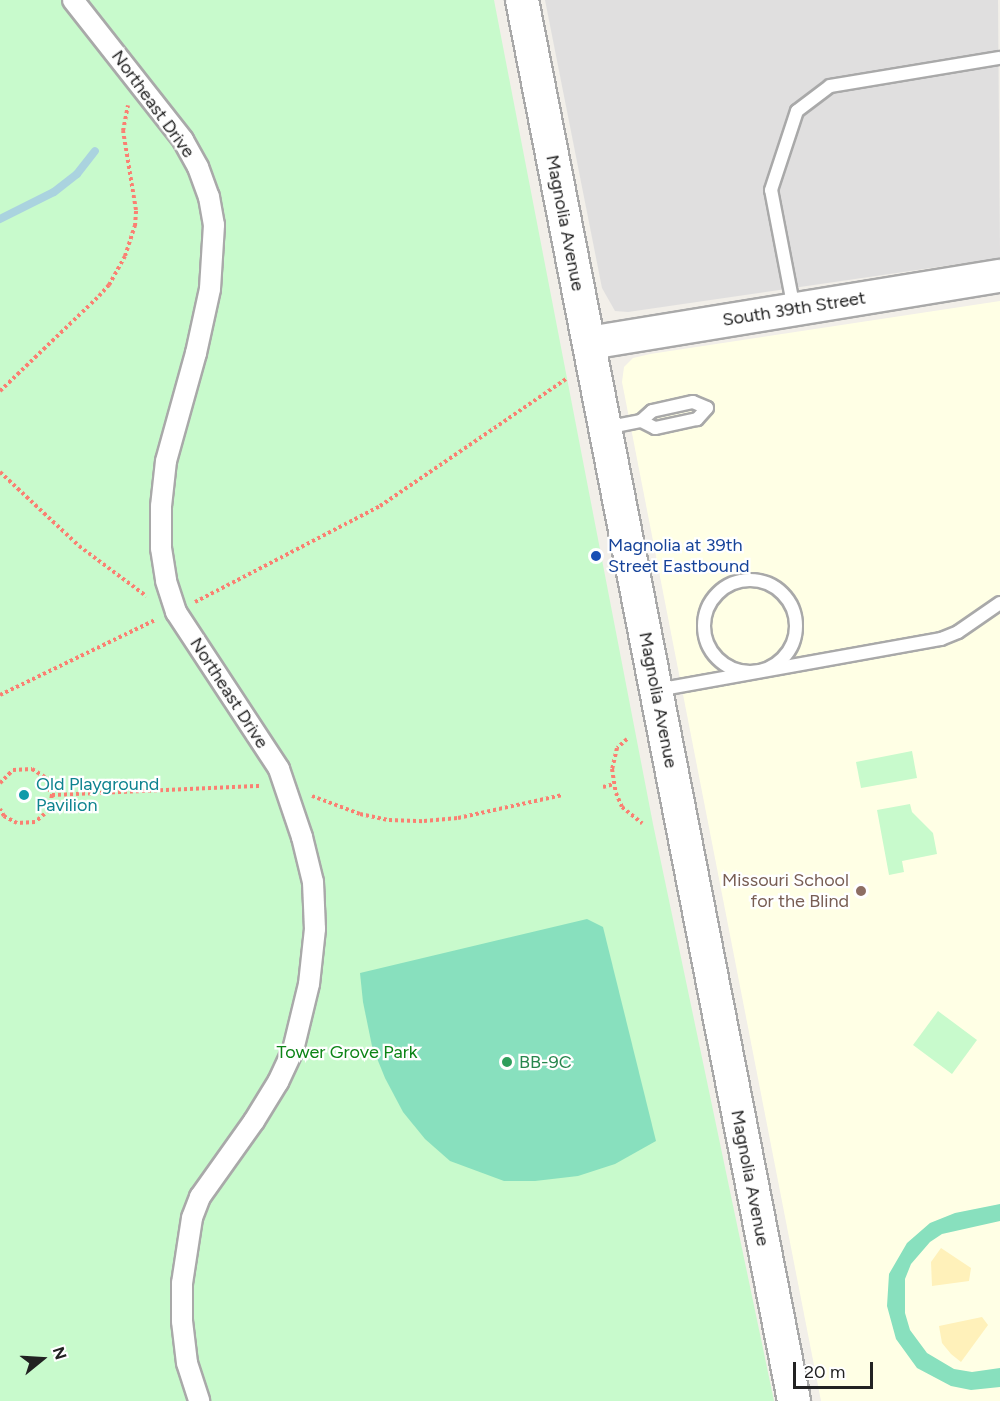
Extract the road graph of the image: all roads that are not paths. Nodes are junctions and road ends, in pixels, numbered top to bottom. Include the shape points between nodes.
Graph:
1 (73, 0) edge
2 (522, 0) edge
3 (1000, 58) edge
4 (1000, 276) edge
5 (794, 309) junction
6 (589, 343) junction
7 (641, 421) dead end
8 (605, 428) junction
9 (1000, 603) edge
10 (755, 672) junction
11 (656, 690) junction
12 (199, 1401) edge
13 (794, 1401) edge

1 - 12 street, Northeast Drive via 183,140 209,197 214,225 210,289 166,461 161,548 176,612 279,769 310,871 315,929 309,984 293,1050 254,1120 200,1197 192,1218 182,1283 182,1321 187,1363
2 - 6 street, Magnolia Avenue
3 - 5 lane via 830,86 797,111 771,190
4 - 5 street, South 39th Street
5 - 6 street, South 39th Street
6 - 8 street, Magnolia Avenue
7 - 8 lane
8 - 11 street, Magnolia Avenue
9 - 10 lane via 941,639
10 - 10 lane via 785,656 794,639 795,617 777,590 762,582 740,581 721,591 711,602 705,634 721,662 735,670
10 - 11 lane
11 - 13 street, Magnolia Avenue

